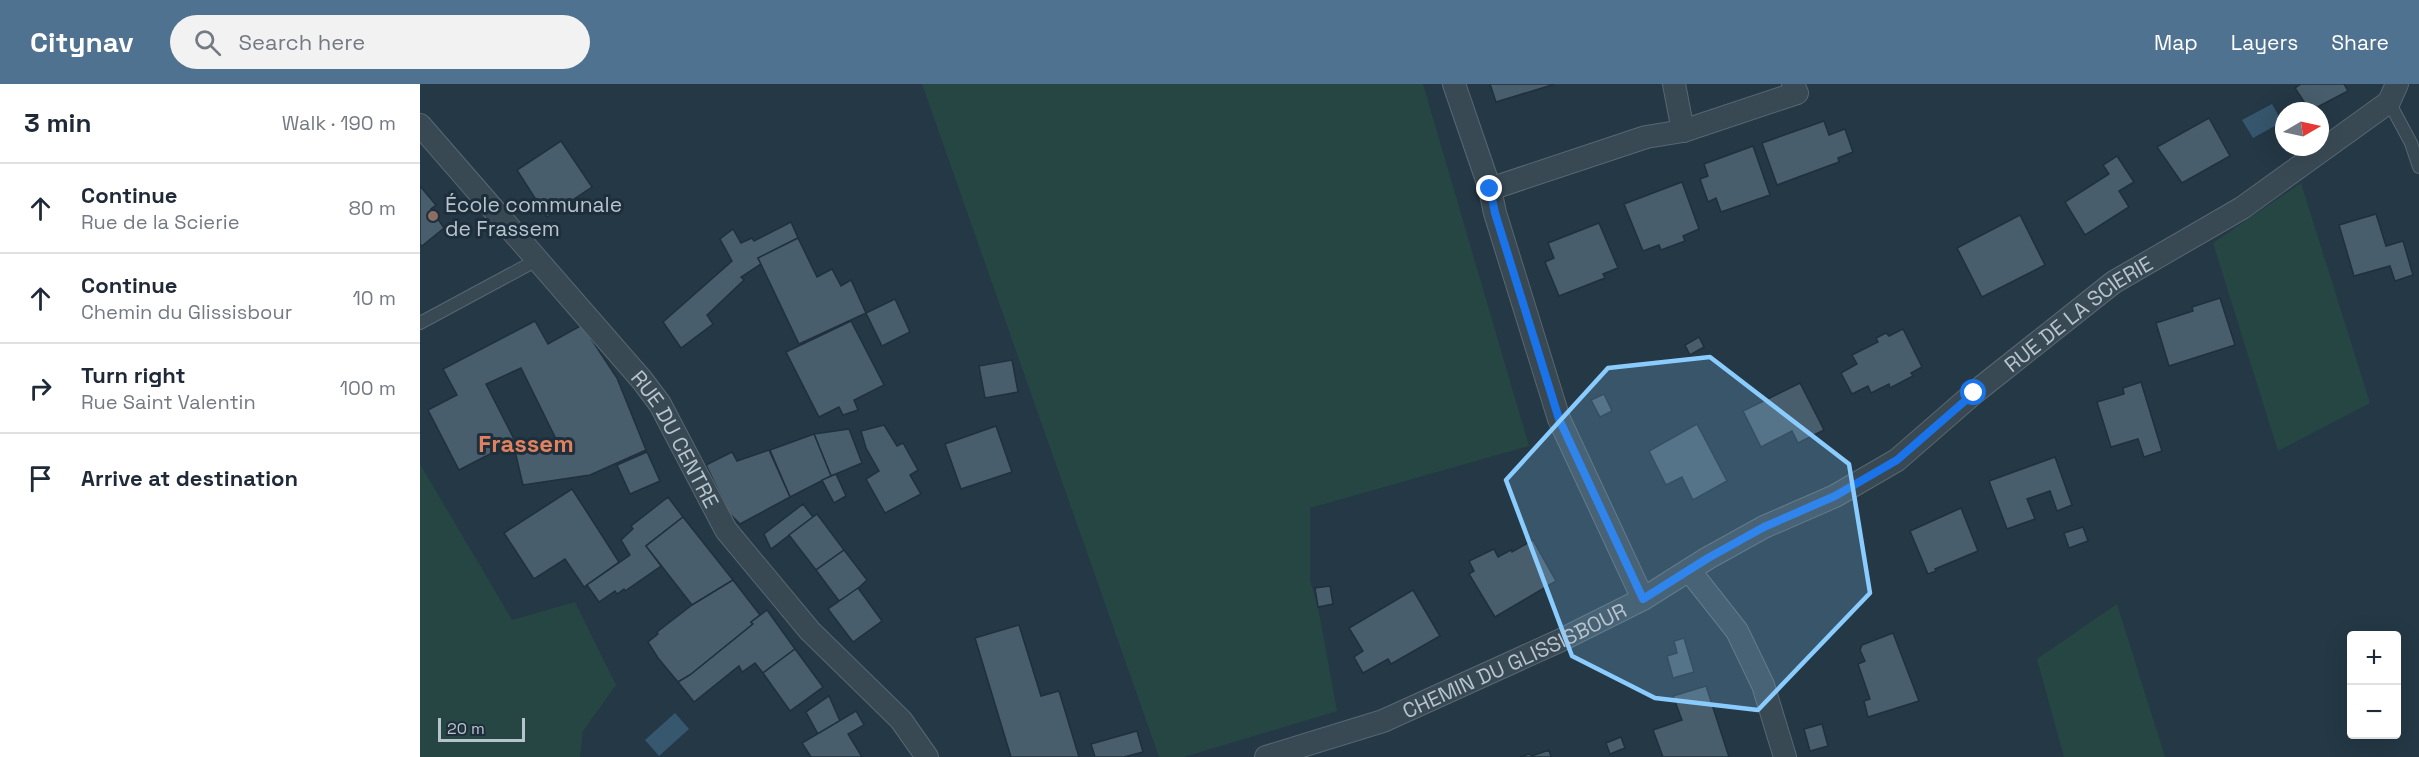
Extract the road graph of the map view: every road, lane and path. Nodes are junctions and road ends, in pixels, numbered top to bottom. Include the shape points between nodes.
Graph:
1 (1454, 84) edge
2 (1674, 84) edge
3 (1793, 84) edge
4 (2393, 93) edge
5 (420, 125) edge
6 (1683, 131) junction
7 (2419, 167) edge
8 (1490, 189) junction
9 (537, 260) junction
10 (420, 323) edge
11 (1689, 570) junction
12 (1643, 599) junction
13 (927, 757) edge
14 (1266, 757) edge
15 (1785, 757) edge

1 - 8 street
2 - 6 street
3 - 6 street via 1797,93
4 - 7 lane
4 - 11 street, RUE DE LA SCIERIE via 2241,208 2114,282 1897,460
5 - 9 street, RUE DU CENTRE
6 - 8 street via 1646,137
8 - 12 street via 1559,419
9 - 10 lane
9 - 13 street, RUE DU CENTRE via 660,404 726,530 810,631 901,720
11 - 12 street, CHEMIN DU GLISSISBOUR
11 - 15 street via 1737,632 1763,685
12 - 14 street, CHEMIN DU GLISSISBOUR via 1383,721

